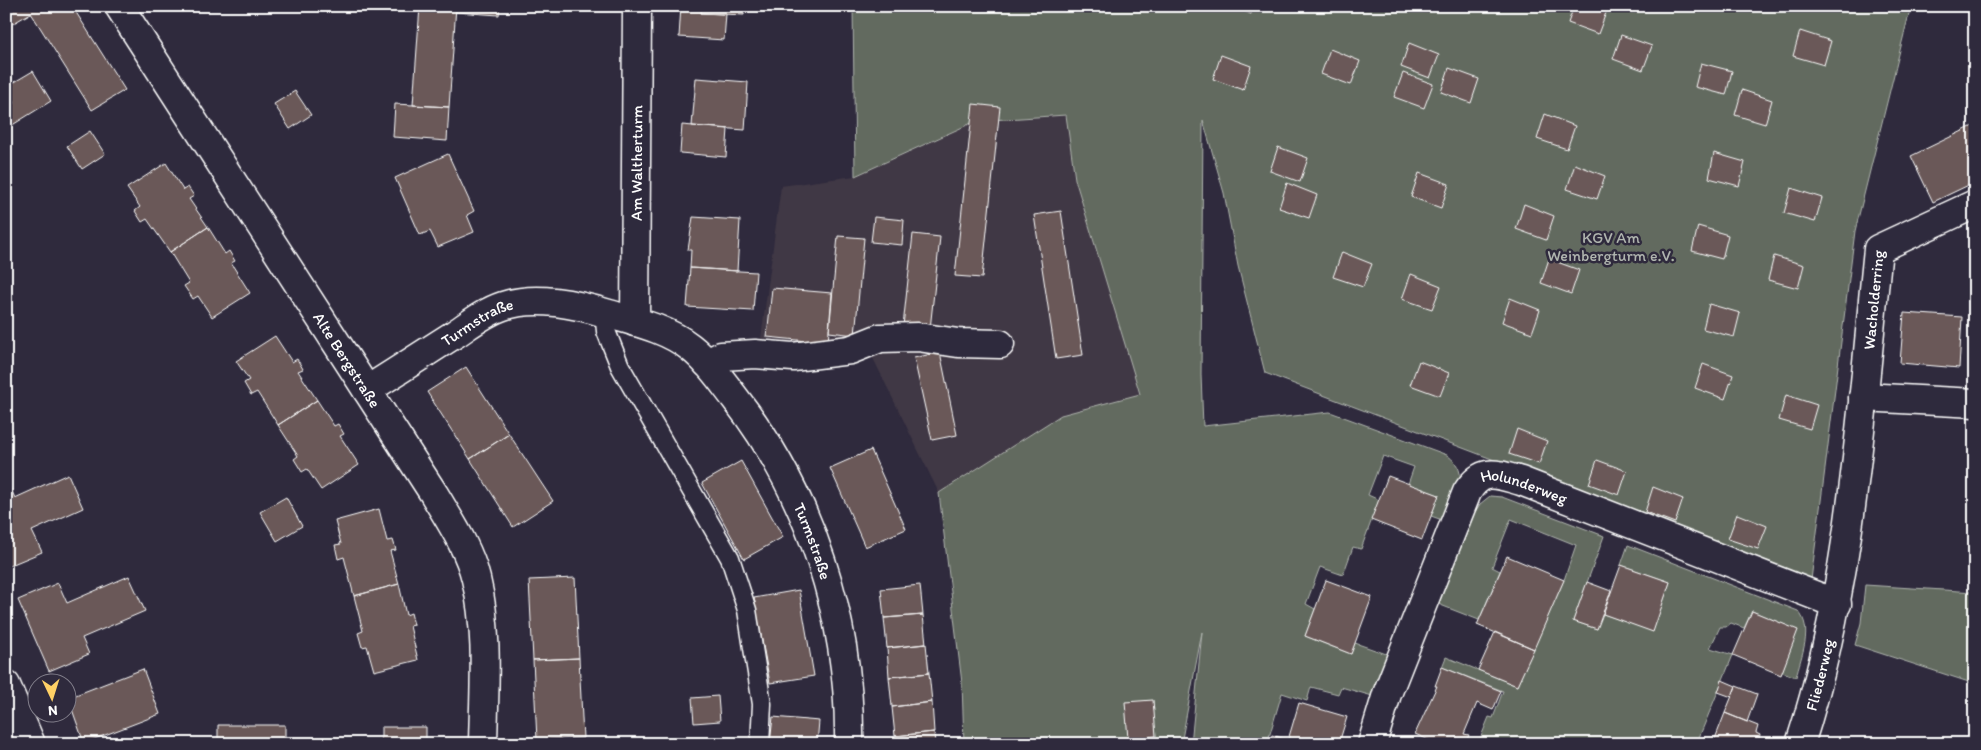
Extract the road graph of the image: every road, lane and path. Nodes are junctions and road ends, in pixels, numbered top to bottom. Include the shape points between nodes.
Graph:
1 (119, 6) edge
2 (637, 6) edge
3 (1975, 204) edge
4 (604, 312) junction
5 (635, 322) junction
6 (1000, 344) dead end
7 (707, 363) junction
8 (367, 390) junction
9 (1863, 397) junction
10 (1975, 403) edge
11 (1837, 604) junction
12 (6, 685) edge
13 (31, 744) edge
14 (483, 744) edge
15 (760, 744) edge
16 (849, 744) edge
17 (1372, 744) edge
18 (1800, 744) edge

1 - 8 street, Alte Bergstraße
2 - 5 street, Am Waltherturm
3 - 9 street, Wacholderring via 1878,249
4 - 5 street, Turmstraße
4 - 8 street, Turmstraße via 563,302 503,306 480,317
4 - 15 lane via 606,331 620,366 730,558 747,610 762,704
5 - 7 street, Turmstraße via 657,329 689,346
6 - 7 street via 958,343 918,337 880,338 850,350 793,357 721,356
7 - 16 street, Turmstraße via 778,460 819,551 832,595 846,674
8 - 14 street, Alte Bergstraße via 461,539 476,579 483,633
9 - 10 street
9 - 11 street, Wacholderring
11 - 17 street, Holunderweg via 1521,482 1497,474 1482,475 1467,492 1387,694
11 - 18 street, Fliederweg
12 - 13 street

